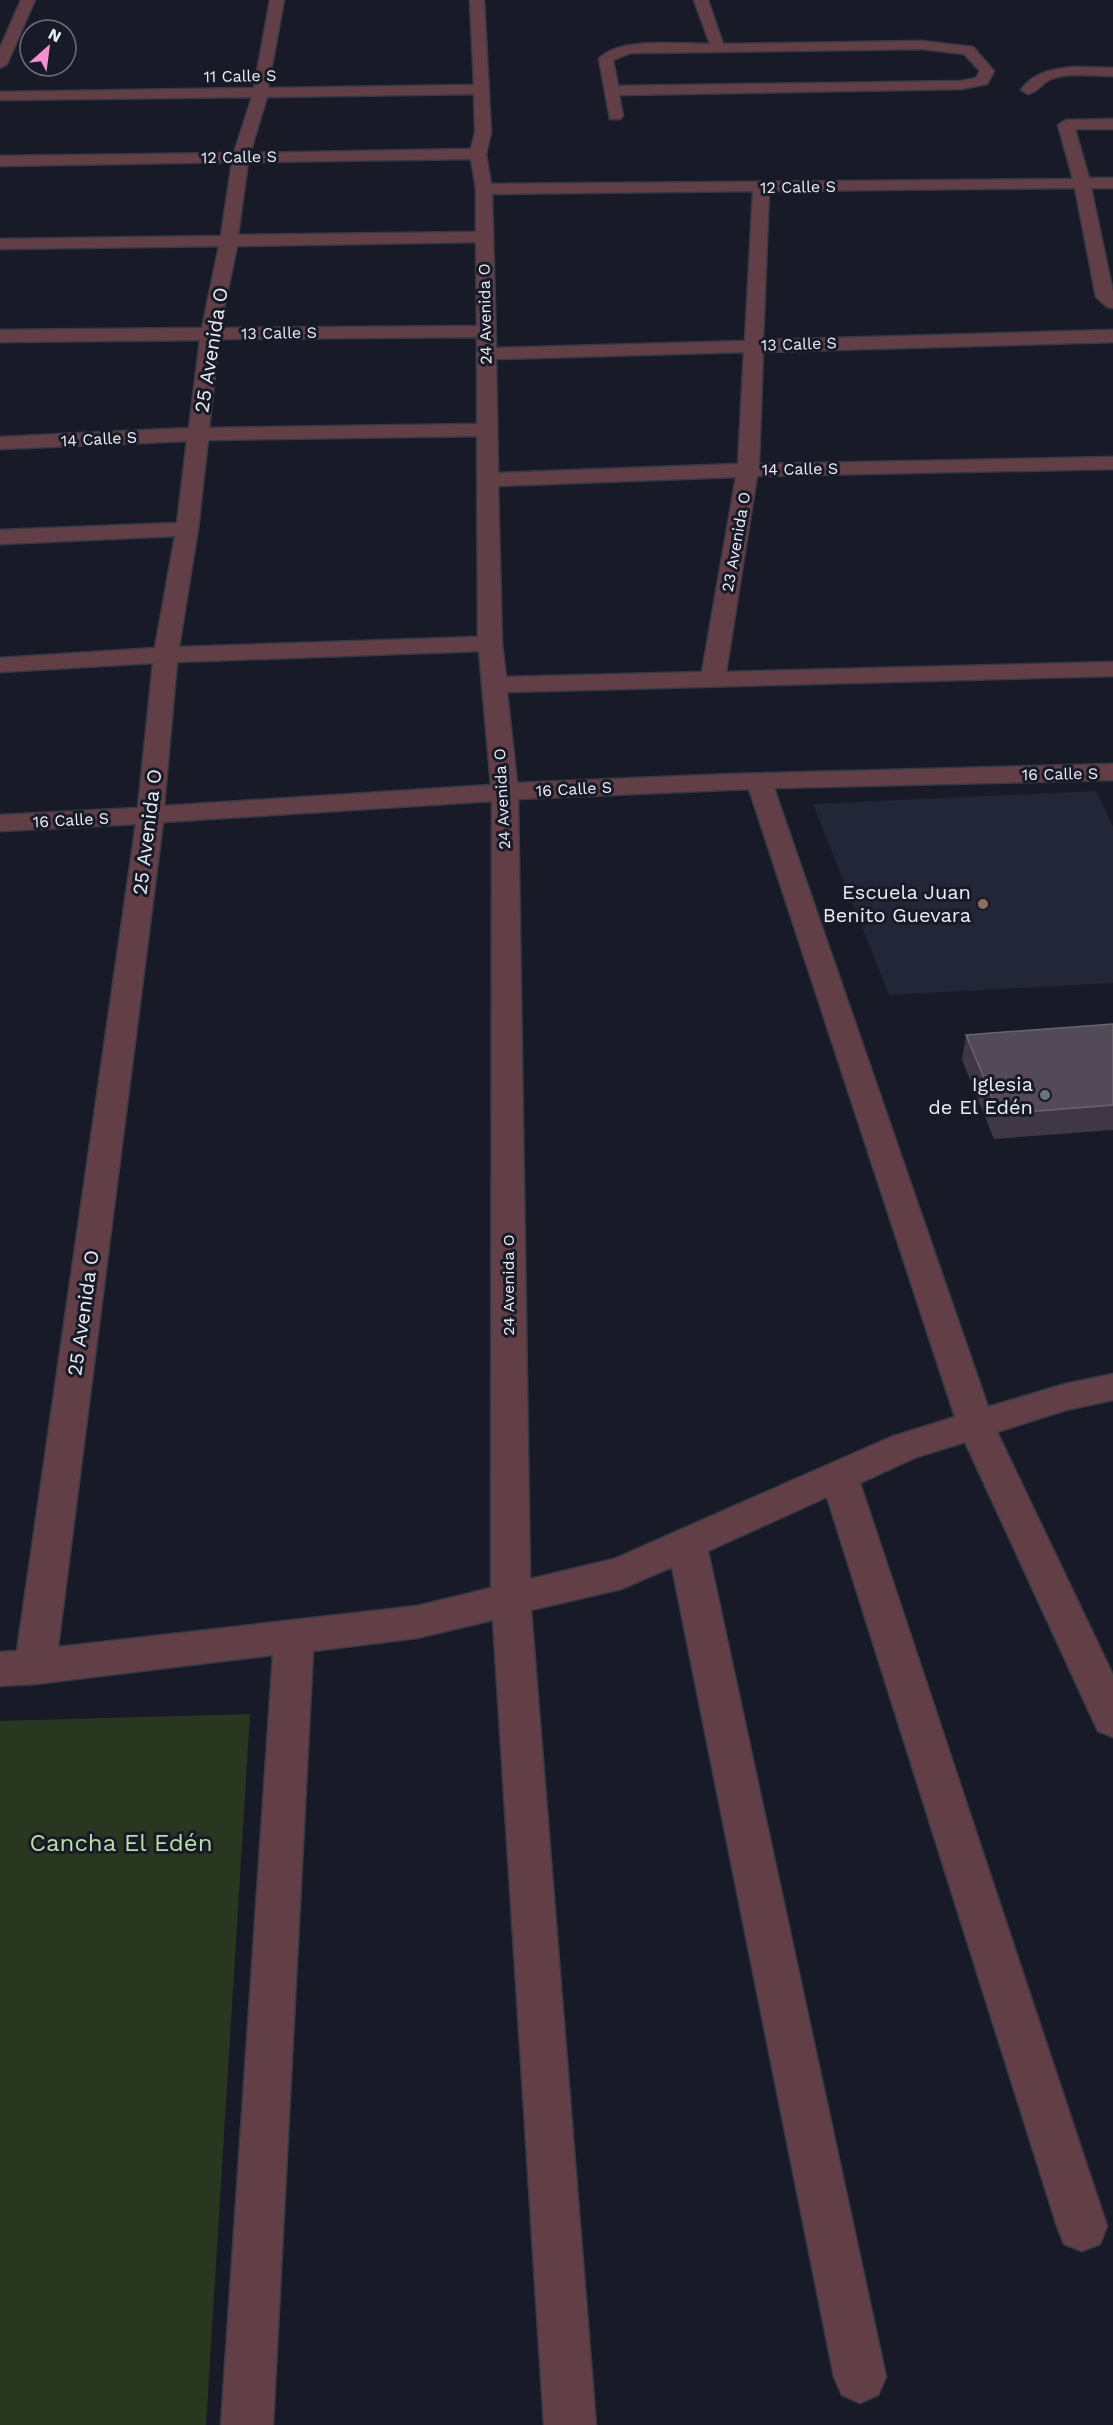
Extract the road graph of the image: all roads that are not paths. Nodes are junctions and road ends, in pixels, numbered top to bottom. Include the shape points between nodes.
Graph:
1 (28, 0) edge
2 (277, 0) edge
3 (477, 0) edge
4 (701, 0) edge
5 (717, 48) junction
6 (0, 64) edge
7 (1113, 72) edge
8 (481, 89) junction
9 (1028, 90) dead end
10 (612, 91) junction
11 (260, 94) junction
12 (0, 96) edge
13 (615, 116) dead end
14 (1112, 126) edge
15 (478, 154) junction
16 (242, 157) junction
17 (0, 161) edge
18 (1082, 183) junction
19 (1113, 183) edge
20 (761, 187) junction
21 (484, 189) junction
22 (484, 237) junction
23 (229, 241) junction
24 (0, 244) edge
25 (1113, 303) edge
26 (210, 334) junction
27 (0, 336) edge
28 (1113, 336) edge
29 (486, 342) junction
30 (755, 346) junction
31 (487, 430) junction
32 (198, 434) junction
33 (0, 443) edge
34 (1113, 464) edge
35 (748, 470) junction
36 (488, 480) junction
37 (187, 530) junction
38 (0, 537) edge
39 (490, 644) junction
40 (166, 655) junction
41 (0, 664) edge
42 (1113, 669) edge
43 (712, 679) junction
44 (493, 685) junction
45 (1113, 772) edge
46 (759, 781) junction
47 (505, 792) junction
48 (150, 816) junction
49 (0, 823) edge
50 (1113, 1387) edge
51 (976, 1425) junction
52 (839, 1476) junction
53 (687, 1544) junction
54 (511, 1600) junction
55 (294, 1637) junction
56 (18, 1668) edge
57 (1113, 1719) edge
58 (1082, 2226) dead end
59 (860, 2377) dead end
60 (247, 2425) edge
61 (570, 2425) edge

1 - 6 street
2 - 11 street, 25 Avenida O
3 - 8 street, 24 Avenida O
4 - 5 street
5 - 10 street via 629,49 613,54 606,59
5 - 10 street via 922,45 968,50 987,72 982,81 961,85
7 - 9 street via 1052,75 1038,79
8 - 11 street, 11 Calle S
8 - 15 street, 24 Avenida O via 483,132
10 - 13 street
11 - 12 street, 11 Calle S
11 - 16 street, 25 Avenida O
14 - 18 street via 1066,125
15 - 16 street, 12 Calle S
15 - 21 street, 24 Avenida O
16 - 17 street, 12 Calle S
16 - 23 street, 25 Avenida O
18 - 19 street, 12 Calle S
18 - 20 street, 12 Calle S
18 - 25 street via 1096,216 1106,297
20 - 21 street, 12 Calle S
20 - 30 street, 23 Avenida O
21 - 22 street, 24 Avenida O
22 - 23 street
22 - 29 street, 24 Avenida O
23 - 24 street
23 - 26 street, 25 Avenida O
26 - 27 street, 13 Calle S
26 - 29 street, 13 Calle S
26 - 32 street, 25 Avenida O
28 - 30 street, 13 Calle S
29 - 30 street, 13 Calle S
29 - 31 street, 24 Avenida O
30 - 35 street, 23 Avenida O
31 - 32 street, 14 Calle S
31 - 36 street, 24 Avenida O
32 - 33 street, 14 Calle S
32 - 37 street, 25 Avenida O
34 - 35 street, 14 Calle S
35 - 36 street, 14 Calle S
35 - 43 street, 23 Avenida O
36 - 39 street, 24 Avenida O
37 - 38 street
37 - 40 street, 25 Avenida O
39 - 40 street
39 - 44 street, 24 Avenida O
40 - 41 street
40 - 48 street, 25 Avenida O
42 - 43 street
43 - 44 street
44 - 47 street, 24 Avenida O
45 - 46 street, 16 Calle S
46 - 47 street, 16 Calle S
46 - 51 street
47 - 48 street, 16 Calle S
47 - 54 street, 24 Avenida O
48 - 49 street, 16 Calle S
48 - 56 street, 25 Avenida O
50 - 51 street via 1065,1397
51 - 52 street via 904,1447
51 - 57 street
52 - 53 street
52 - 58 street
53 - 54 street via 621,1573
53 - 59 street
54 - 55 street via 417,1623
54 - 61 street, 24 Avenida O
55 - 56 street
55 - 60 street

